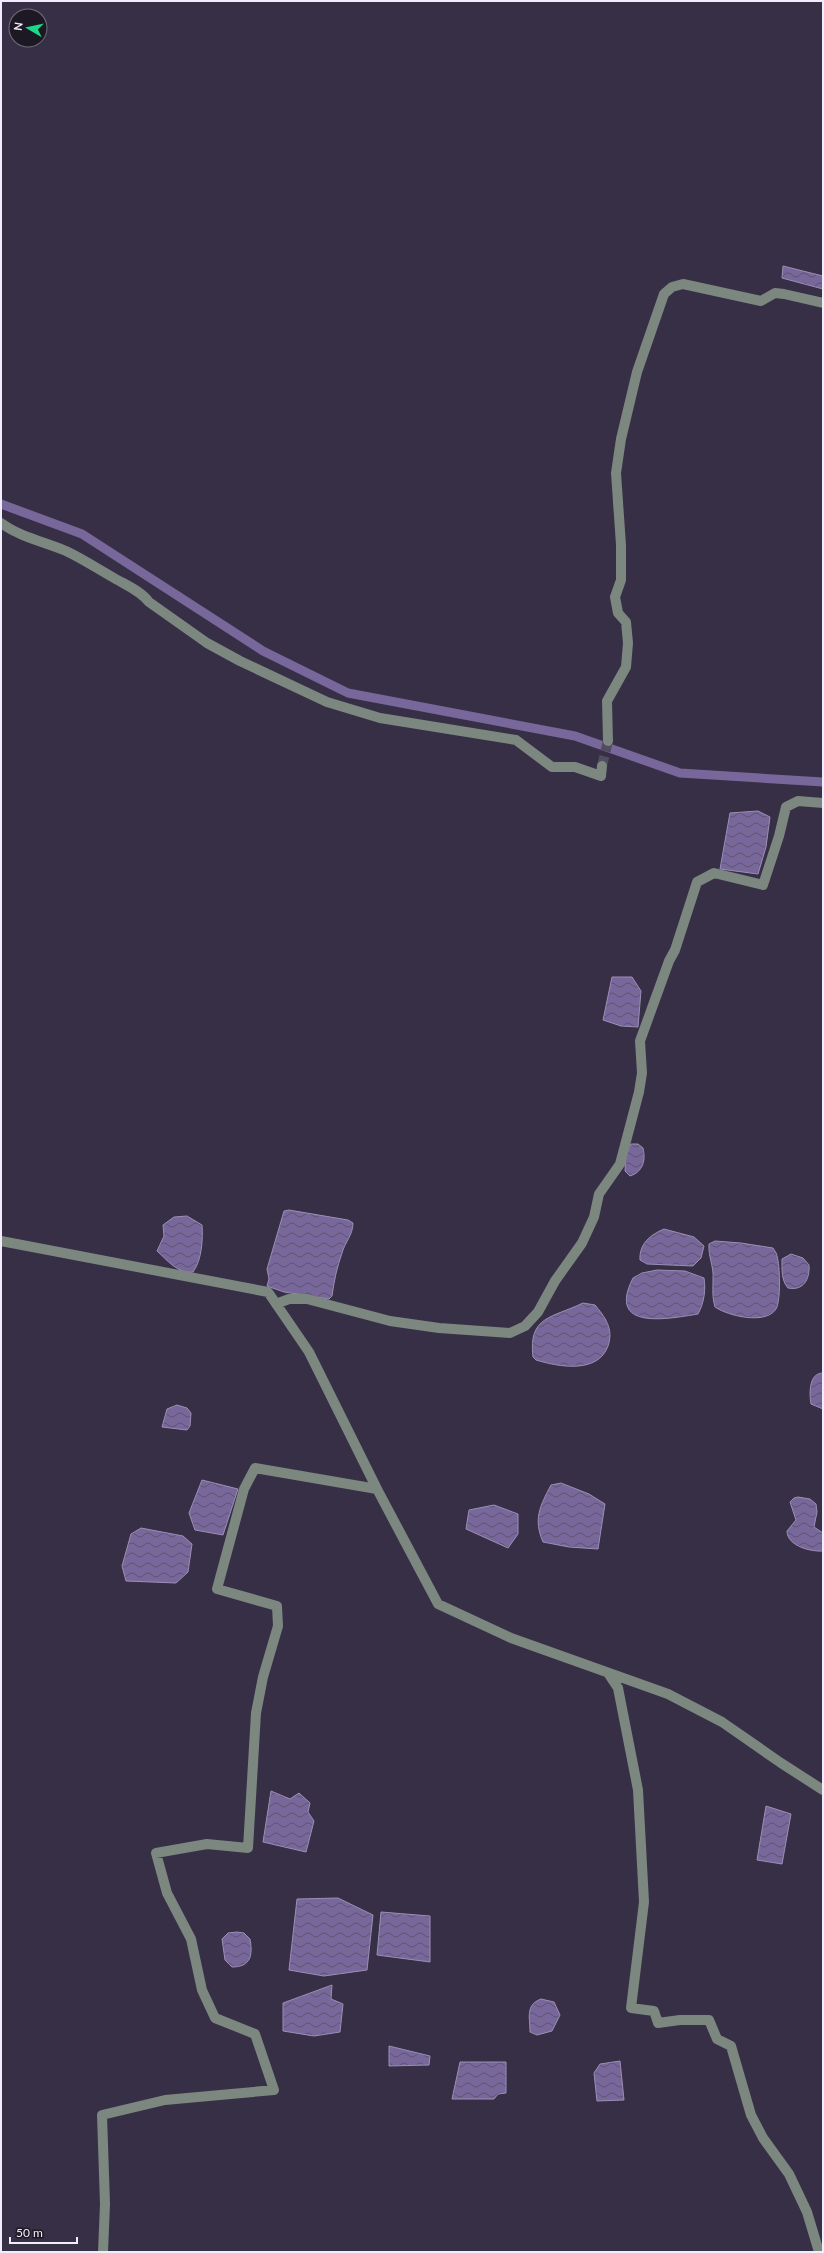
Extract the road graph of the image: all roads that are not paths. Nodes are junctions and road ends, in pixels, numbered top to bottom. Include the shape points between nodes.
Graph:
1 (823, 303) edge
2 (1, 523) edge
3 (608, 741) tunnel mouth
4 (602, 766) tunnel mouth
5 (823, 803) edge
6 (1, 1241) edge
7 (276, 1304) junction
8 (377, 1489) junction
9 (608, 1673) junction
10 (823, 1790) edge
11 (103, 2252) edge
12 (819, 2252) edge

1 - 3 street via 774,293 761,301 683,284 672,287 664,294 639,365 621,439 616,473 621,580 615,596 618,612 626,622 628,643 626,667 607,701
2 - 4 street via 10,530 91,563 103,573 144,596 207,643 327,702 380,718 516,740 552,767 575,767 601,776
5 - 7 street via 798,801 786,807 763,885 714,873 697,882 675,950 640,1041 642,1073 639,1092 620,1164 599,1194 594,1216 582,1243 555,1281 538,1312 525,1326 510,1333 439,1328 390,1321 307,1299 289,1299
6 - 7 street via 268,1292
7 - 8 street via 309,1352
8 - 9 street via 438,1604 511,1638
8 - 11 street via 255,1468 244,1489 217,1589 277,1606 278,1626 256,1713 248,1848 207,1844 156,1853 167,1893 191,1939 202,1990 215,2018 255,2034 274,2090 165,2100 102,2115 105,2204
9 - 10 street via 668,1694 722,1722 780,1764
9 - 12 street via 618,1688 638,1790 644,1902 631,2008 654,2011 658,2023 709,2020 717,2039 731,2046 751,2115 763,2138 789,2174 807,2212

